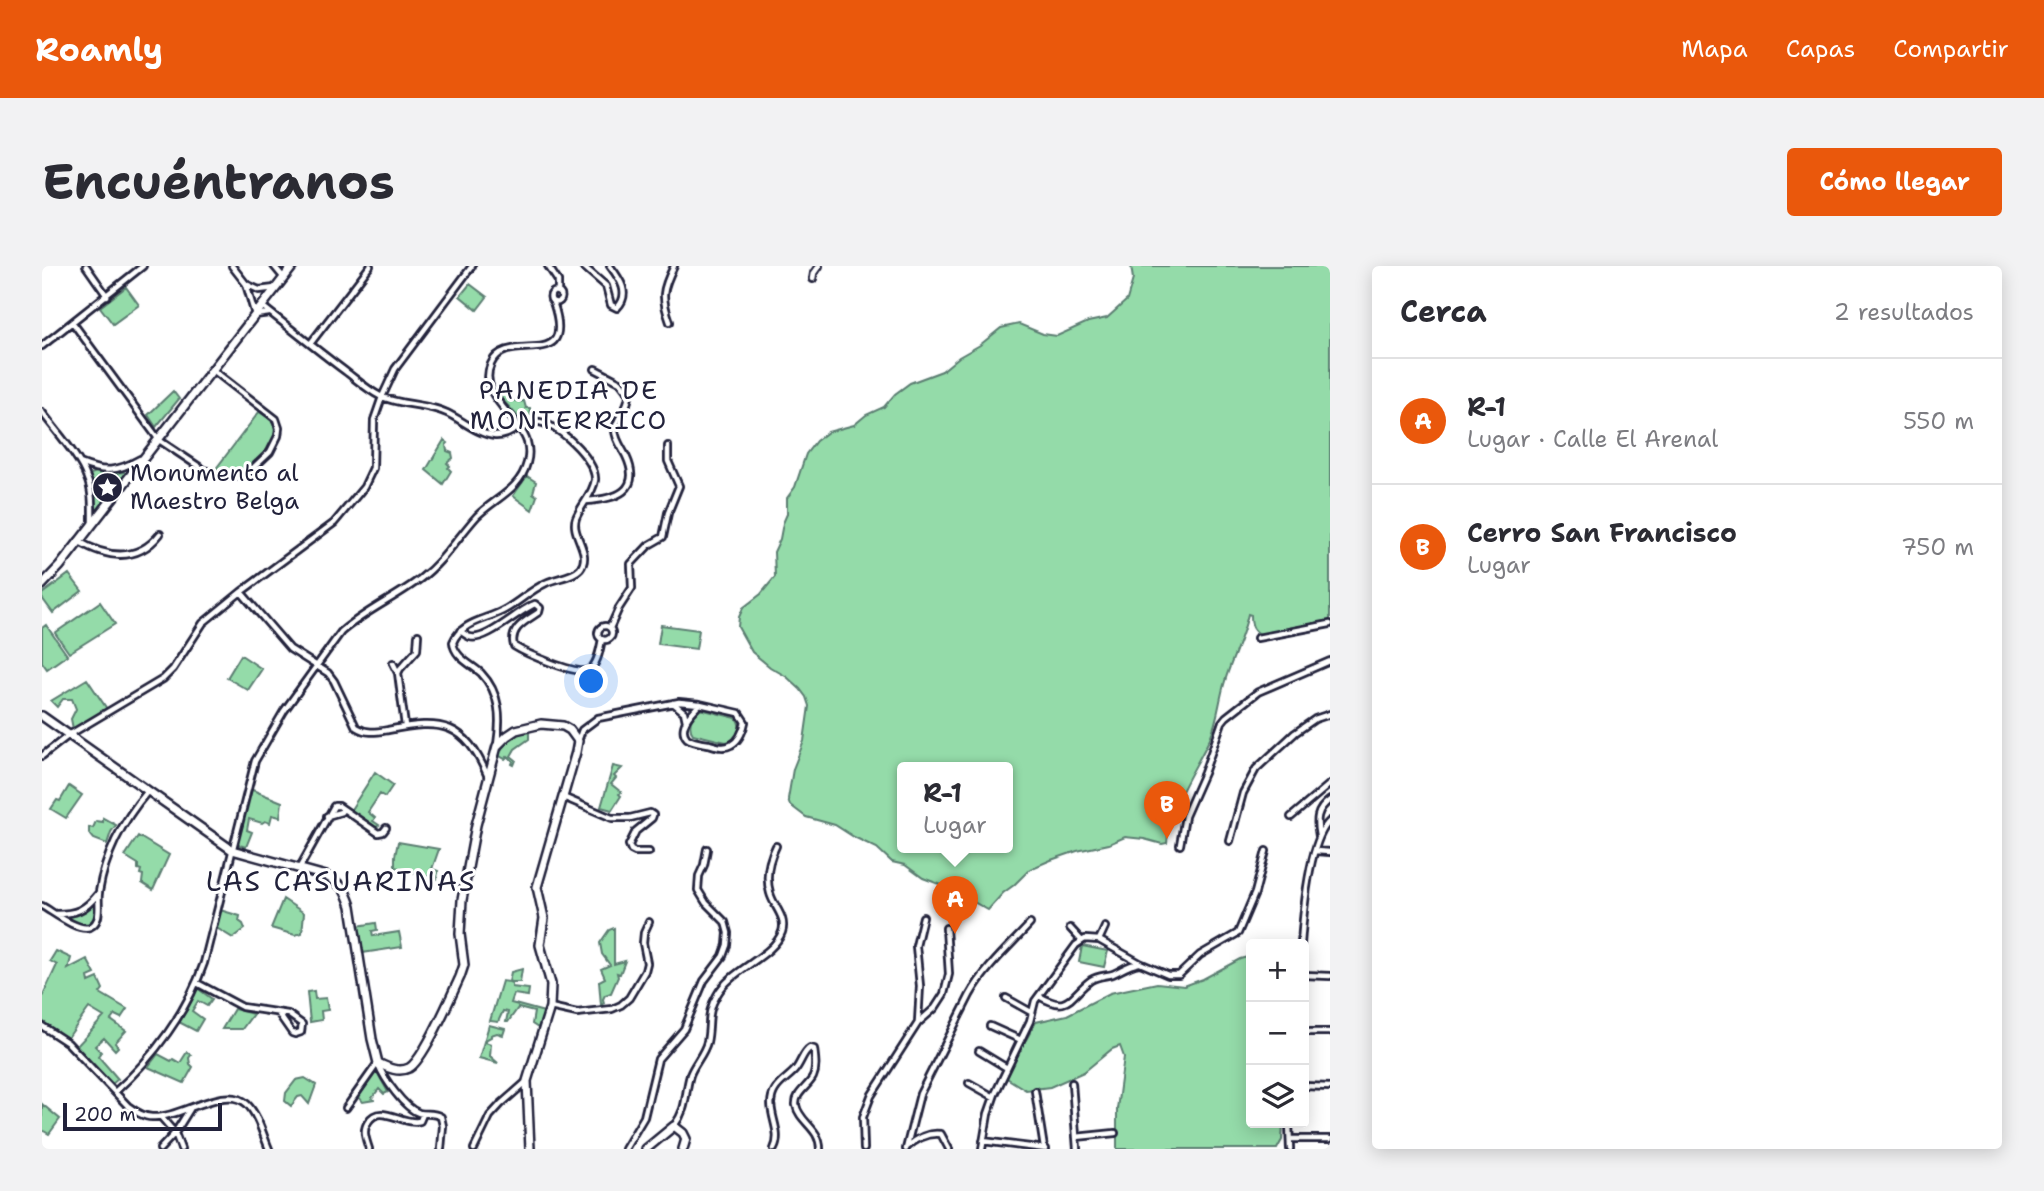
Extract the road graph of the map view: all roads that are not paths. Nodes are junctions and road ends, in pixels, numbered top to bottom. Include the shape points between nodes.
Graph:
1 (86, 266) edge
2 (143, 266) edge
3 (232, 266) edge
4 (274, 266) edge
5 (293, 266) edge
6 (370, 266) edge
7 (472, 266) edge
8 (548, 266) edge
9 (583, 266) edge
10 (610, 266) edge
11 (674, 266) edge
12 (819, 266) edge
13 (284, 278) junction
14 (813, 279) dead end
15 (246, 284) junction
16 (275, 288) junction
17 (558, 292) junction
18 (107, 296) junction
19 (560, 301) junction
20 (553, 302) junction
21 (262, 306) junction
22 (271, 313) junction
23 (557, 313) junction
24 (255, 315) junction
25 (670, 322) dead end
26 (73, 323) junction
27 (310, 344) junction
28 (42, 346) edge
29 (595, 369) dead end
30 (213, 370) junction
31 (382, 397) junction
32 (42, 412) edge
33 (50, 423) junction
34 (520, 427) junction
35 (42, 429) edge
36 (159, 440) junction
37 (668, 446) dead end
38 (148, 454) junction
39 (79, 462) junction
40 (585, 501) junction
41 (92, 524) junction
42 (160, 534) dead end
43 (78, 541) junction
44 (42, 584) edge
45 (241, 592) junction
46 (1330, 624) edge
47 (610, 628) junction
48 (460, 631) junction
49 (418, 635) dead end
50 (1257, 638) dead end
51 (603, 639) junction
52 (1330, 661) edge
53 (393, 663) dead end
54 (316, 666) junction
55 (398, 673) junction
56 (673, 703) junction
57 (700, 705) junction
58 (1330, 714) edge
59 (42, 716) edge
60 (686, 721) junction
61 (404, 726) junction
62 (69, 735) junction
63 (578, 741) junction
64 (497, 746) junction
65 (494, 755) junction
66 (42, 756) edge
67 (480, 757) junction
68 (488, 778) junction
69 (1330, 784) edge
70 (148, 790) junction
71 (562, 796) junction
72 (1330, 800) edge
73 (1291, 817) dead end
74 (1328, 823) edge
75 (386, 828) dead end
76 (1319, 837) junction
77 (1230, 841) dead end
78 (1180, 845) dead end
79 (776, 846) dead end
80 (707, 849) dead end
81 (232, 850) junction
82 (1266, 851) dead end
83 (1315, 851) junction
84 (649, 852) dead end
85 (1330, 852) edge
86 (300, 867) junction
87 (99, 894) junction
88 (92, 902) junction
89 (99, 904) junction
90 (42, 906) edge
91 (56, 914) junction
92 (923, 916) dead end
93 (649, 922) dead end
94 (1030, 924) dead end
95 (1104, 927) dead end
96 (946, 928) dead end
97 (1070, 928) dead end
98 (1301, 939) edge
99 (1081, 940) junction
100 (1099, 940) junction
101 (1140, 963) junction
102 (1309, 975) edge
103 (1330, 976) edge
104 (197, 983) junction
105 (1039, 996) junction
106 (1006, 998) dead end
107 (551, 1007) junction
108 (1031, 1012) junction
109 (278, 1013) junction
110 (918, 1023) junction
111 (42, 1026) edge
112 (990, 1026) dead end
113 (1309, 1032) edge
114 (1330, 1032) edge
115 (1021, 1040) junction
116 (979, 1051) dead end
117 (378, 1063) junction
118 (1007, 1068) junction
119 (527, 1081) junction
120 (969, 1083) dead end
121 (1072, 1083) dead end
122 (1309, 1086) edge
123 (1330, 1087) edge
124 (1035, 1091) dead end
125 (115, 1092) junction
126 (994, 1097) junction
127 (346, 1108) dead end
128 (190, 1109) junction
129 (423, 1114) junction
130 (160, 1117) junction
131 (674, 1126) junction
132 (1289, 1128) edge
133 (175, 1133) junction
134 (1115, 1133) dead end
135 (1076, 1137) junction
136 (1290, 1139) junction
137 (1330, 1139) edge
138 (983, 1141) junction
139 (906, 1148) edge
140 (1045, 1148) edge
141 (160, 1149) edge
142 (181, 1149) edge
143 (269, 1149) edge
144 (369, 1149) edge
145 (441, 1149) edge
146 (474, 1149) edge
147 (530, 1149) edge
148 (625, 1149) edge
149 (646, 1149) edge
150 (683, 1149) edge
151 (774, 1149) edge
152 (820, 1149) edge
153 (864, 1149) edge
154 (949, 1149) edge
155 (982, 1149) edge
156 (1077, 1149) edge
157 (1290, 1149) edge

1 - 18 street
2 - 18 street
3 - 15 street
4 - 13 street
5 - 13 street
6 - 27 street
7 - 31 street via 395,369
8 - 17 street via 558,281
9 - 10 street via 604,283 611,305 617,308 624,286
11 - 25 street via 663,295
12 - 14 street
13 - 16 street
15 - 16 street via 259,290
15 - 24 street
16 - 21 street
17 - 19 street
17 - 20 street via 551,295
18 - 26 street
19 - 20 street
19 - 23 street
20 - 23 street
21 - 22 street
21 - 24 street
22 - 24 street
22 - 27 street
23 - 34 street via 558,335 551,343 510,349 491,364 491,390
24 - 30 street
26 - 28 street
26 - 36 street
27 - 31 street
29 - 40 street via 620,382 629,394 615,430 631,475 621,494
30 - 36 street
30 - 36 street via 275,419 278,436 270,452 250,471 224,477 204,470
31 - 34 street via 433,408 494,436
31 - 45 street via 374,420 373,468 363,486 334,523
32 - 33 street
33 - 35 street
33 - 39 street
34 - 40 street via 531,422 549,425 589,460 595,475
34 - 54 street via 529,454 518,482 479,514 420,579 341,632
36 - 38 street
37 - 47 street via 668,461 679,486 665,533 634,559 632,588
38 - 39 street via 111,470
38 - 41 street
39 - 41 street via 88,478
40 - 48 street via 575,523 583,553 580,569 531,590 505,610
41 - 43 street
42 - 43 street via 150,546 117,556
43 - 44 street
45 - 54 street via 290,649
45 - 62 street via 203,623 163,679
46 - 50 street
47 - 51 street via 611,636
47 - 51 street via 600,628 598,635
48 - 51 street via 477,637 535,604 539,612 515,629 514,646 580,671 593,666
48 - 64 street via 453,647 485,678 499,705
49 - 55 street via 417,650
52 - 78 street via 1258,692 1226,717 1185,816
53 - 55 street
54 - 61 street via 334,681 356,727 369,733
54 - 81 street via 255,761
55 - 61 street
56 - 57 street
56 - 60 street via 684,712
56 - 63 street via 598,718 582,730
57 - 60 street
57 - 60 street via 739,713 745,722 733,744 720,747 689,740
58 - 77 street via 1295,733 1256,769 1242,793
59 - 62 street
61 - 67 street via 447,727 467,740
62 - 66 street
62 - 70 street
63 - 64 street via 563,726 541,724 516,730
63 - 71 street
64 - 65 street
65 - 67 street
65 - 68 street
67 - 68 street
68 - 117 street via 462,900 464,965 460,977 416,1064 399,1070
69 - 73 street
70 - 81 street
70 - 87 street via 116,839
71 - 84 street via 612,818 650,813 652,818 636,831 629,845 635,852
71 - 107 street via 537,887 544,918 540,945 551,984
72 - 76 street via 1318,814
74 - 76 street
75 - 86 street via 378,833 334,806
76 - 83 street
79 - 131 street via 768,879 783,921 782,932 771,948 727,982 713,1001 707,1041 691,1075 685,1108
80 - 148 street via 698,890 725,922 727,945 704,981 684,1029 658,1059 643,1118
81 - 86 street
81 - 104 street
82 - 101 street via 1238,933 1200,955 1179,975
83 - 85 street
83 - 98 street
86 - 117 street via 326,876 346,891
87 - 88 street
87 - 89 street
88 - 89 street
88 - 91 street via 78,912
89 - 91 street via 98,919 90,927 80,927
90 - 91 street
92 - 110 street via 916,946
93 - 107 street via 643,943 645,971 621,1005 577,1013
94 - 139 street via 970,995 920,1094
95 - 100 street
96 - 110 street via 947,986 941,1002
97 - 99 street
99 - 100 street
99 - 105 street
100 - 101 street
101 - 105 street via 1094,978 1064,1004
102 - 103 street
104 - 109 street via 242,1007
104 - 125 street via 155,1051
105 - 108 street
106 - 108 street
107 - 119 street
108 - 115 street
109 - 109 street via 292,1033 301,1032 300,1021
110 - 153 street via 871,1096 862,1126
111 - 125 street via 68,1043
112 - 115 street
113 - 114 street
115 - 118 street
116 - 118 street
117 - 127 street
117 - 129 street via 399,1096
118 - 126 street
119 - 146 street via 490,1116
119 - 147 street
120 - 126 street
121 - 135 street
122 - 123 street
124 - 140 street
125 - 130 street via 138,1113
126 - 138 street
128 - 130 street
128 - 133 street
128 - 143 street via 234,1096 252,1111
129 - 144 street via 420,1121 412,1123 382,1113 372,1117 364,1135
129 - 145 street via 441,1117
130 - 133 street
131 - 149 street
131 - 150 street via 686,1139
132 - 136 street
133 - 141 street
133 - 142 street
134 - 135 street
135 - 156 street
136 - 137 street
136 - 157 street
138 - 140 street
138 - 155 street
139 - 154 street via 916,1139 937,1133
151 - 152 street via 778,1138 773,1093 810,1048 815,1053 814,1073 796,1105 818,1137

